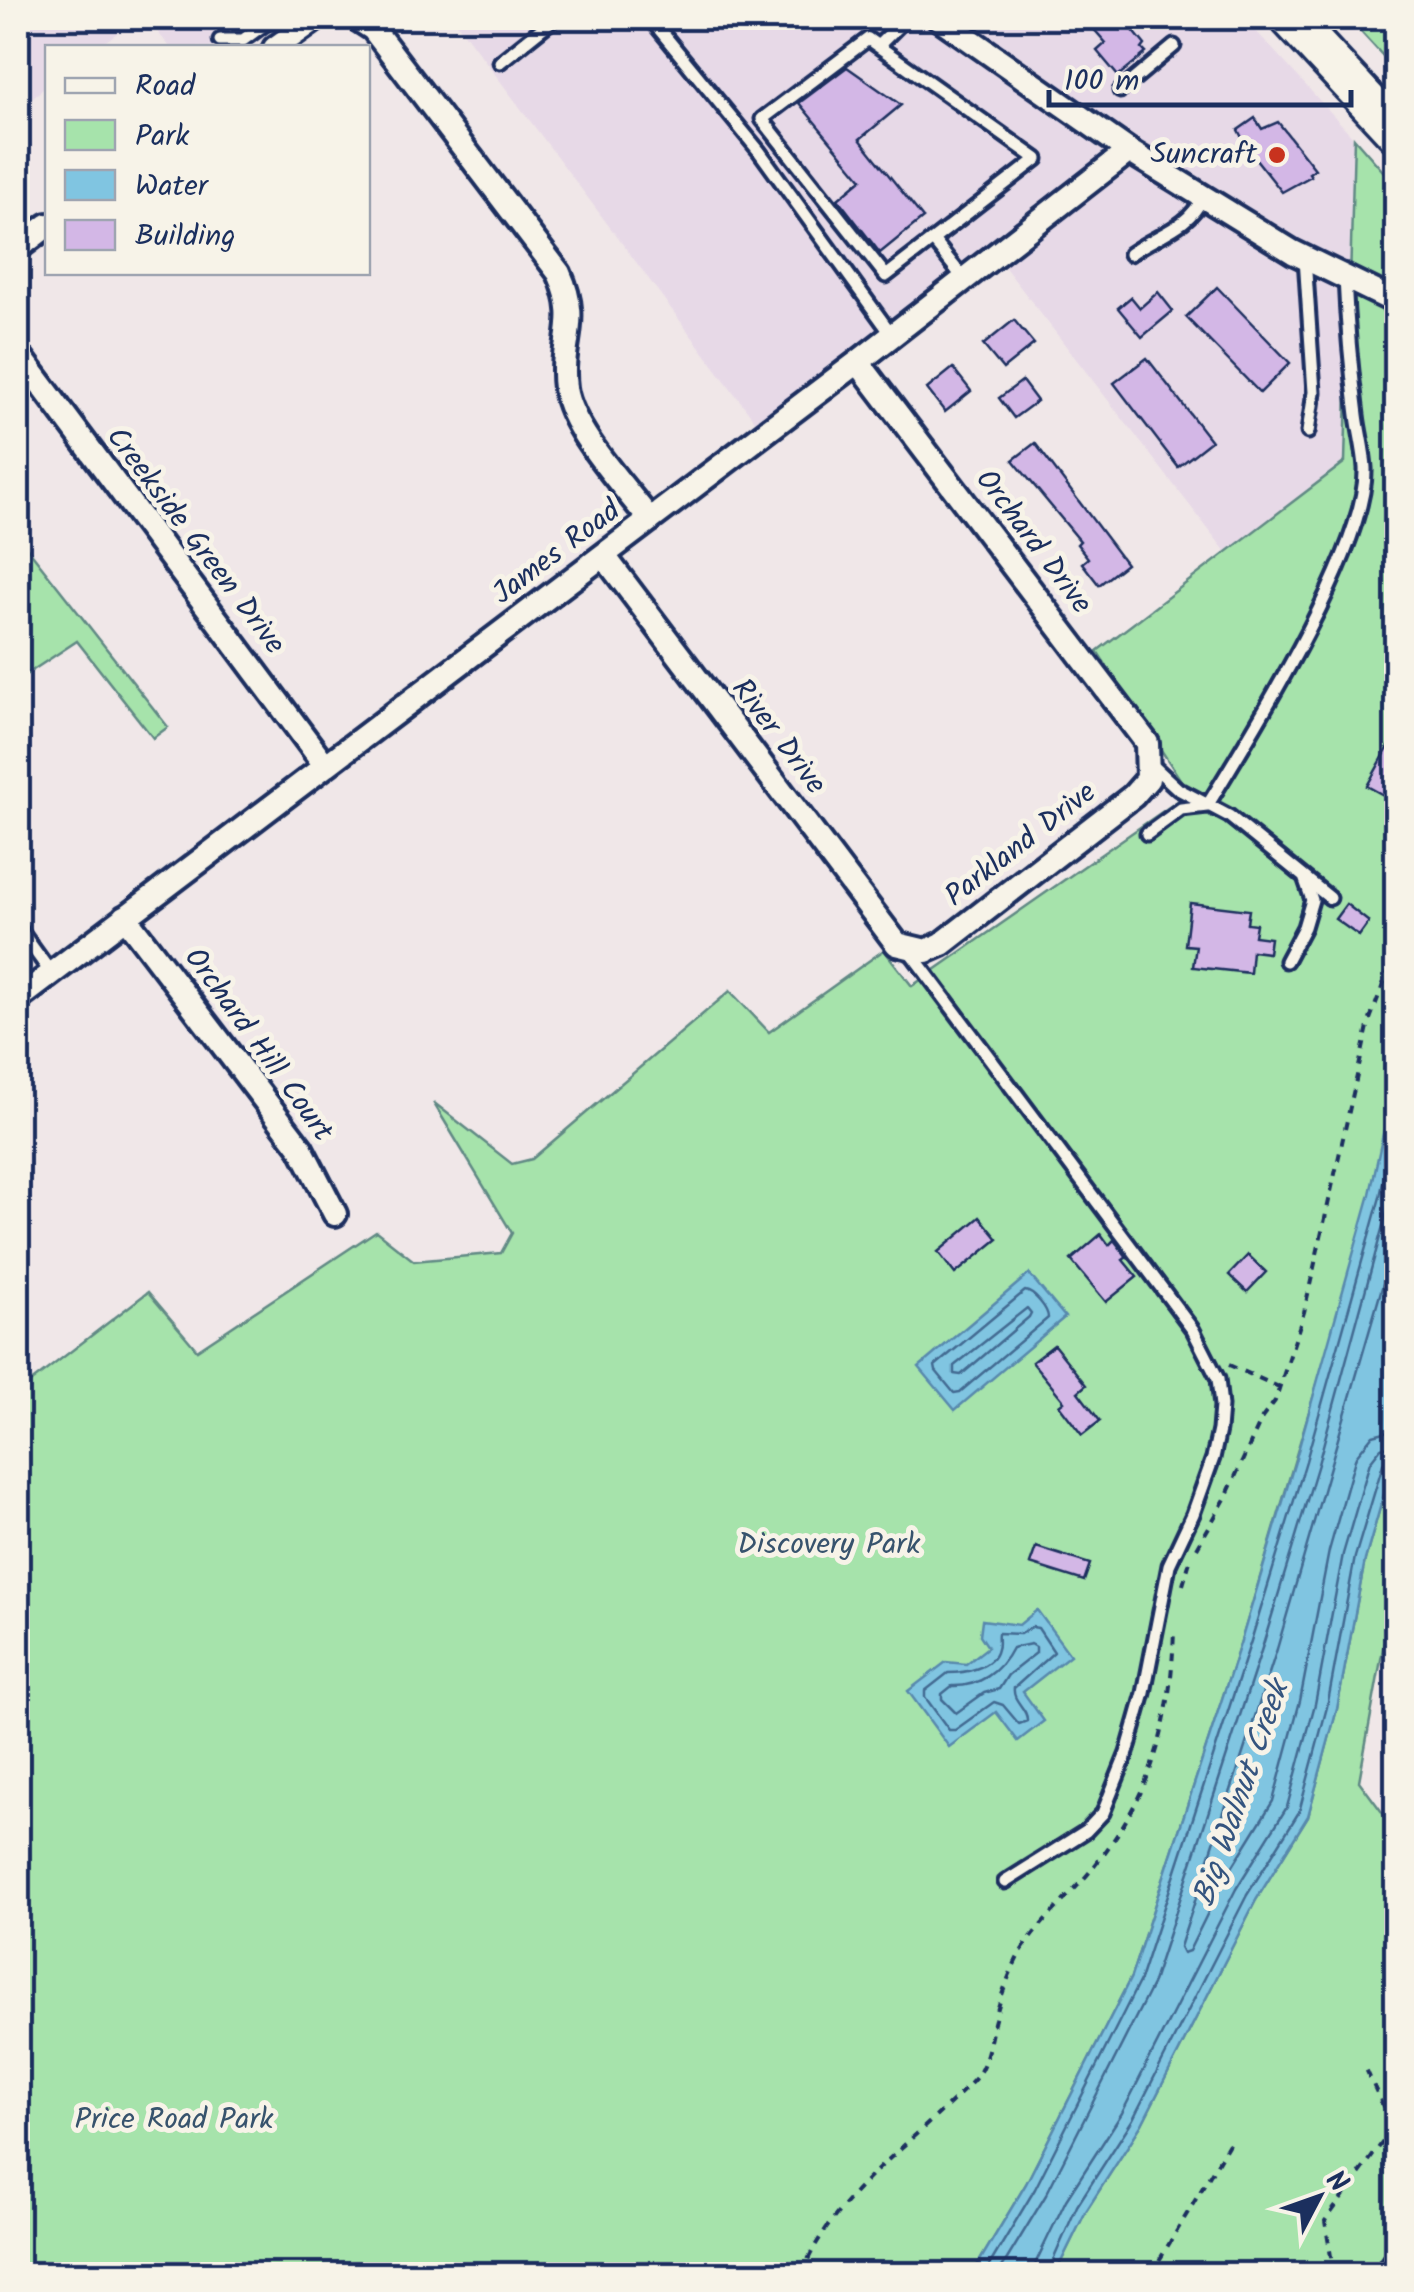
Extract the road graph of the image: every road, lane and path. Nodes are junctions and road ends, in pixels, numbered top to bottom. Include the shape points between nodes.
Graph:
1 (273, 18) edge
2 (317, 18) edge
3 (356, 18) edge
4 (555, 18) edge
5 (650, 18) edge
6 (906, 18) edge
7 (939, 18) edge
8 (1290, 18) edge
9 (1375, 18) edge
10 (1396, 34) edge
11 (220, 40) dead end
12 (279, 45) edge
13 (878, 46) junction
14 (1174, 46) dead end
15 (500, 62) dead end
16 (1120, 91) dead end
17 (1396, 132) edge
18 (1129, 152) junction
19 (1202, 197) junction
20 (45, 227) edge
21 (933, 240) junction
22 (18, 248) edge
23 (1130, 254) dead end
24 (1305, 258) junction
25 (1345, 277) junction
26 (964, 279) junction
27 (1396, 302) edge
28 (892, 336) junction
29 (18, 353) edge
30 (858, 362) junction
31 (1308, 432) dead end
32 (650, 520) junction
33 (604, 556) junction
34 (1150, 763) junction
35 (325, 765) junction
36 (1207, 806) junction
37 (1147, 834) dead end
38 (1304, 877) junction
39 (1330, 898) dead end
40 (125, 917) junction
41 (18, 927) edge
42 (908, 949) junction
43 (1286, 961) dead end
44 (51, 973) junction
45 (18, 998) edge
46 (335, 1214) dead end
47 (1208, 1356) junction
48 (1279, 1388) dead end
49 (1005, 1882) dead end
50 (1366, 2070) dead end
51 (1394, 2130) edge
52 (1230, 2142) dead end
53 (1396, 2238) edge
54 (1155, 2273) edge
55 (1334, 2274) edge
56 (1370, 2274) edge

1 - 11 lane via 243,40
2 - 12 street
3 - 32 street via 372,29 559,273 571,309 565,391 586,435
4 - 15 lane
5 - 28 lane via 759,152
6 - 13 lane
7 - 18 street
8 - 17 highway
9 - 10 path
13 - 21 lane via 1036,159
13 - 21 lane via 868,39 762,120 886,276
14 - 16 lane
18 - 19 street
18 - 26 street, James Road
19 - 23 lane via 1187,221
19 - 24 street
20 - 22 street
21 - 26 lane
24 - 25 street
24 - 31 lane via 1314,392
25 - 27 street
25 - 36 lane via 1365,469 1360,509 1340,566
26 - 28 street, James Road
28 - 30 street, James Road
29 - 35 street, Creekside Green Drive
30 - 32 street, James Road
30 - 34 street, Orchard Drive via 1127,714 1147,744
32 - 33 street, James Road
33 - 35 street, James Road
33 - 42 street, River Drive via 889,936
34 - 36 lane
34 - 42 street, Parkland Drive via 1134,796 1079,840 942,944
35 - 40 street, James Road
36 - 37 lane via 1181,809
36 - 38 lane
38 - 39 lane
38 - 43 lane via 1312,900
40 - 44 street, James Road
40 - 46 street, Orchard Hill Court via 300,1148
41 - 44 lane
42 - 47 lane
44 - 45 street, James Road
47 - 48 path
47 - 49 lane via 1221,1406 1213,1458 1169,1565 1144,1693 1113,1790 1086,1831
50 - 51 path
51 - 55 path via 1325,2221
52 - 54 path
53 - 56 path

